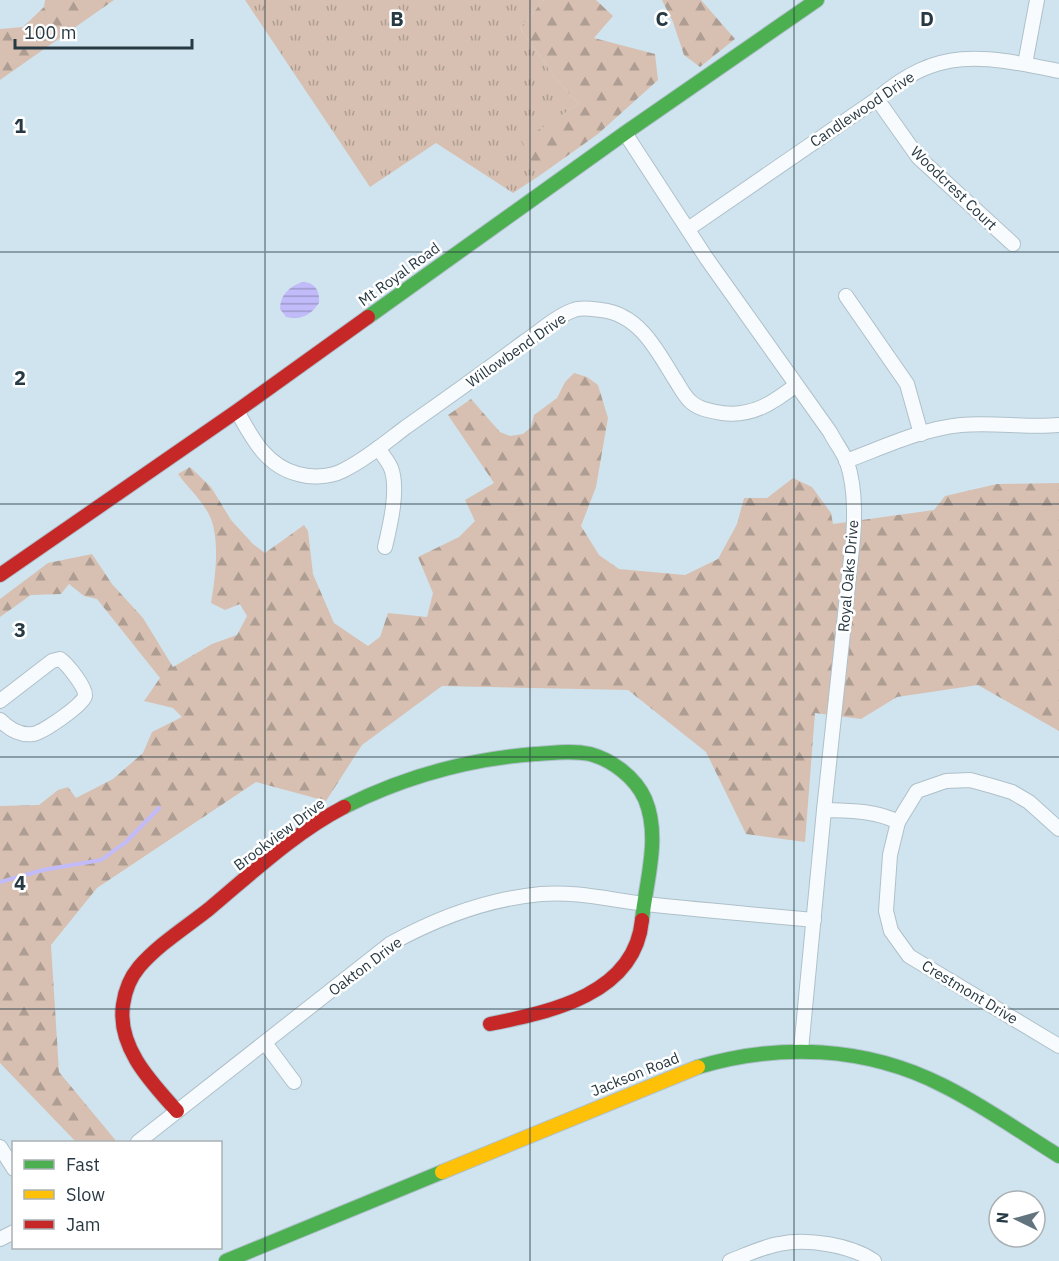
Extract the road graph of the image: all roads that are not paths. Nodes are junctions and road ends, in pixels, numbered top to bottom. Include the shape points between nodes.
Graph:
1 (817, 0) edge
2 (1037, 0) edge
3 (1025, 64) junction
4 (1059, 71) edge
5 (877, 99) junction
6 (625, 133) junction
7 (688, 229) junction
8 (1013, 244) dead end
9 (846, 296) dead end
10 (796, 385) junction
11 (237, 411) junction
12 (1059, 425) edge
13 (921, 434) junction
14 (378, 448) junction
15 (846, 461) junction
16 (385, 547) dead end
17 (0, 575) edge
18 (0, 701) edge
19 (0, 720) edge
20 (824, 810) junction
21 (898, 822) junction
22 (1059, 829) edge
23 (644, 904) junction
24 (814, 920) junction
25 (490, 1023) dead end
26 (265, 1043) junction
27 (1059, 1046) edge
28 (801, 1050) junction
29 (294, 1082) dead end
30 (177, 1111) junction
31 (140, 1141) edge
32 (0, 1147) edge
33 (1059, 1156) edge
34 (12, 1166) edge
35 (226, 1261) edge
36 (730, 1261) edge
37 (874, 1261) edge

1 - 6 street, Mt Royal Road
2 - 3 street
3 - 4 street, Candlewood Drive
3 - 5 street, Candlewood Drive via 980,58 936,63 904,78
5 - 7 street, Candlewood Drive
5 - 8 street, Woodcrest Court via 918,157
6 - 7 street, Royal Oaks Drive
6 - 11 street, Mt Royal Road
7 - 10 street, Royal Oaks Drive
9 - 13 street via 907,384
10 - 14 street, Willowbend Drive via 751,412 726,414 707,410 690,402 640,329 624,316 585,308 573,310 543,329
10 - 15 street, Royal Oaks Drive
11 - 14 street, Willowbend Drive via 268,458 299,475 318,477 342,471
11 - 17 street, Mt Royal Road
12 - 13 street via 969,425
13 - 15 street
14 - 16 street via 391,468 393,480
15 - 20 street, Royal Oaks Drive via 853,498 853,539
18 - 19 street via 60,659 85,695 82,702 33,734 12,730
20 - 21 street via 887,816
20 - 24 street, Royal Oaks Drive
21 - 22 street, Crestmont Drive via 917,791 946,781 970,780 1012,792
21 - 27 street, Crestmont Drive via 890,855 886,911 891,931 909,956
23 - 24 street, Oakton Drive
23 - 25 street, Brookview Drive via 636,951 611,981 542,1013
23 - 26 street, Oakton Drive via 542,894 486,903 436,920 390,944
23 - 30 street, Brookview Drive via 652,838 650,816 644,797 631,780 605,760 582,753 523,754 420,775 387,787 299,836 137,968 123,1002 124,1035 143,1071
24 - 28 street, Royal Oaks Drive
26 - 29 street
26 - 30 street, Oakton Drive
28 - 33 street, Jackson Road via 873,1059 922,1075
28 - 35 street, Jackson Road via 749,1054 691,1069
30 - 31 street, Oakton Drive
32 - 34 street
36 - 37 street via 764,1248 797,1242 842,1247

